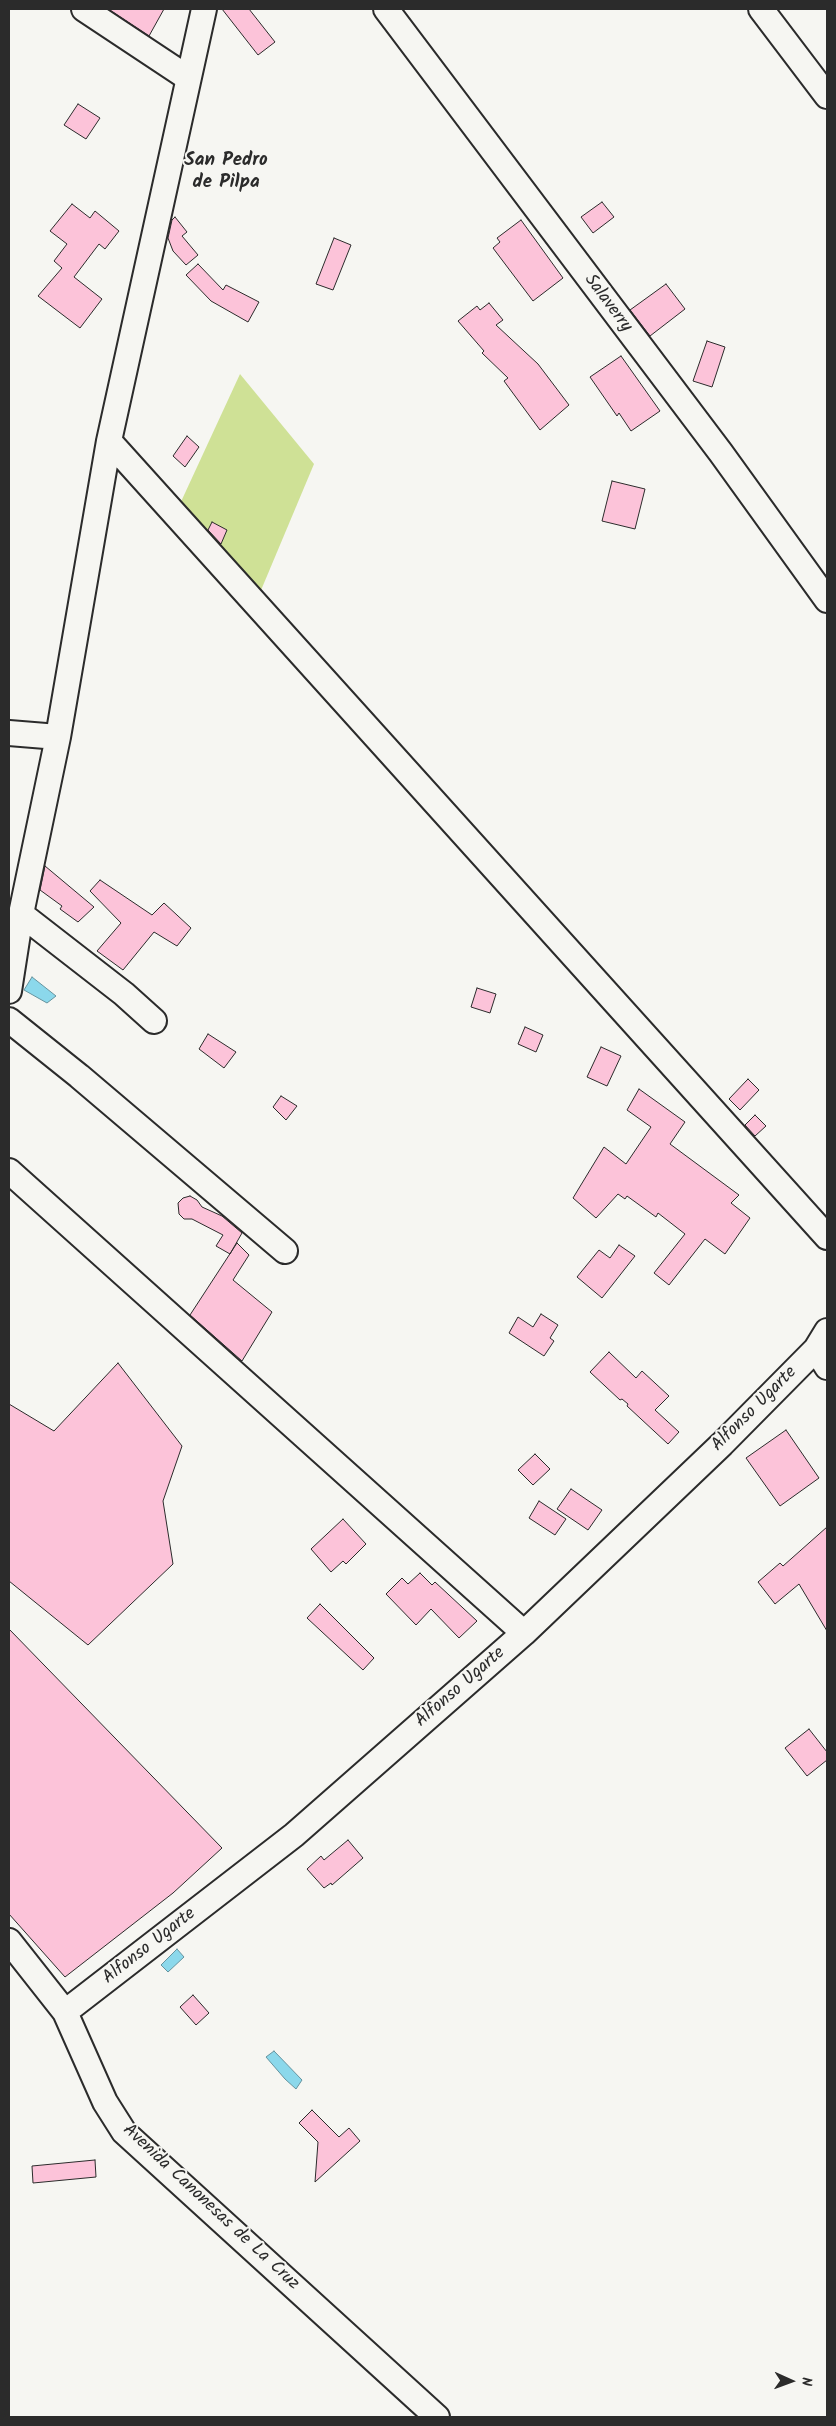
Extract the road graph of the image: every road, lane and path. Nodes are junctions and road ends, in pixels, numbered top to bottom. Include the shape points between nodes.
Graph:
1 (84, 9) edge
2 (204, 9) edge
3 (386, 9) edge
4 (762, 9) edge
5 (188, 78) junction
6 (827, 96) edge
7 (110, 441) junction
8 (827, 600) edge
9 (9, 733) edge
10 (58, 737) junction
11 (21, 914) junction
12 (9, 991) edge
13 (9, 1020) edge
14 (154, 1021) dead end
15 (9, 1171) edge
16 (827, 1237) edge
17 (285, 1252) dead end
18 (823, 1349) edge
19 (524, 1633) junction
20 (9, 1942) edge
21 (65, 2012) junction
22 (437, 2417) edge

1 - 5 street
2 - 5 street
3 - 8 street, Salaverry via 721,453
4 - 6 street
5 - 7 street
7 - 10 street
7 - 16 street
9 - 10 street
10 - 11 street
11 - 12 street
11 - 14 street
13 - 17 street via 80,1076
15 - 19 street
18 - 19 street, Alfonso Ugarte
19 - 21 street, Alfonso Ugarte via 294,1835
20 - 21 street, Avenida Canonesas de La Cruz
21 - 22 street, Avenida Canonesas de La Cruz via 105,2102 124,2132

